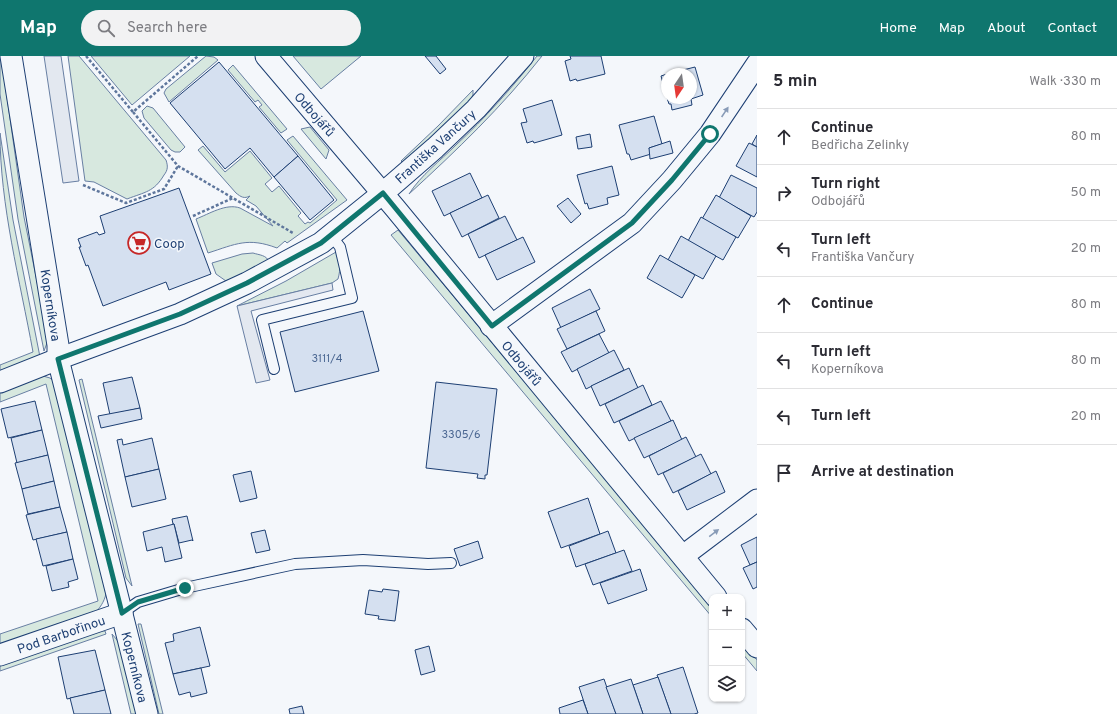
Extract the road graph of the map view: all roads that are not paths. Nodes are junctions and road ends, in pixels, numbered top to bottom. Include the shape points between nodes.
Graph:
1 (11, 56) edge
2 (266, 56) edge
3 (523, 56) edge
4 (757, 64) edge
5 (383, 193) junction
6 (326, 239) junction
7 (492, 326) junction
8 (58, 359) junction
9 (274, 369) dead end
10 (0, 382) edge
11 (757, 500) edge
12 (683, 556) junction
13 (451, 564) dead end
14 (714, 594) edge
15 (122, 613) junction
16 (744, 630) edge
17 (757, 647) edge
18 (0, 655) edge
19 (147, 714) edge

1 - 8 street, Koperníkova via 58,345
2 - 5 street, Odbojářů
3 - 5 street, Františka Vančury via 476,109
7 -> 4 street via 632,223 710,134
5 - 6 street, Františka Vančury
5 - 7 street, Odbojářů
6 - 8 street, Františka Vančury via 247,283 180,314
6 - 9 lane via 340,247 352,298 262,320
7 - 12 street, Odbojářů
8 - 10 street, Františka Vančury
8 - 15 street, Koperníkova
12 -> 11 street
12 - 14 street, Odbojářů
13 - 15 lane via 362,560 295,564 185,588 138,602
15 - 18 street, Pod Barbořinou
15 - 19 street, Koperníkova
16 - 17 street

